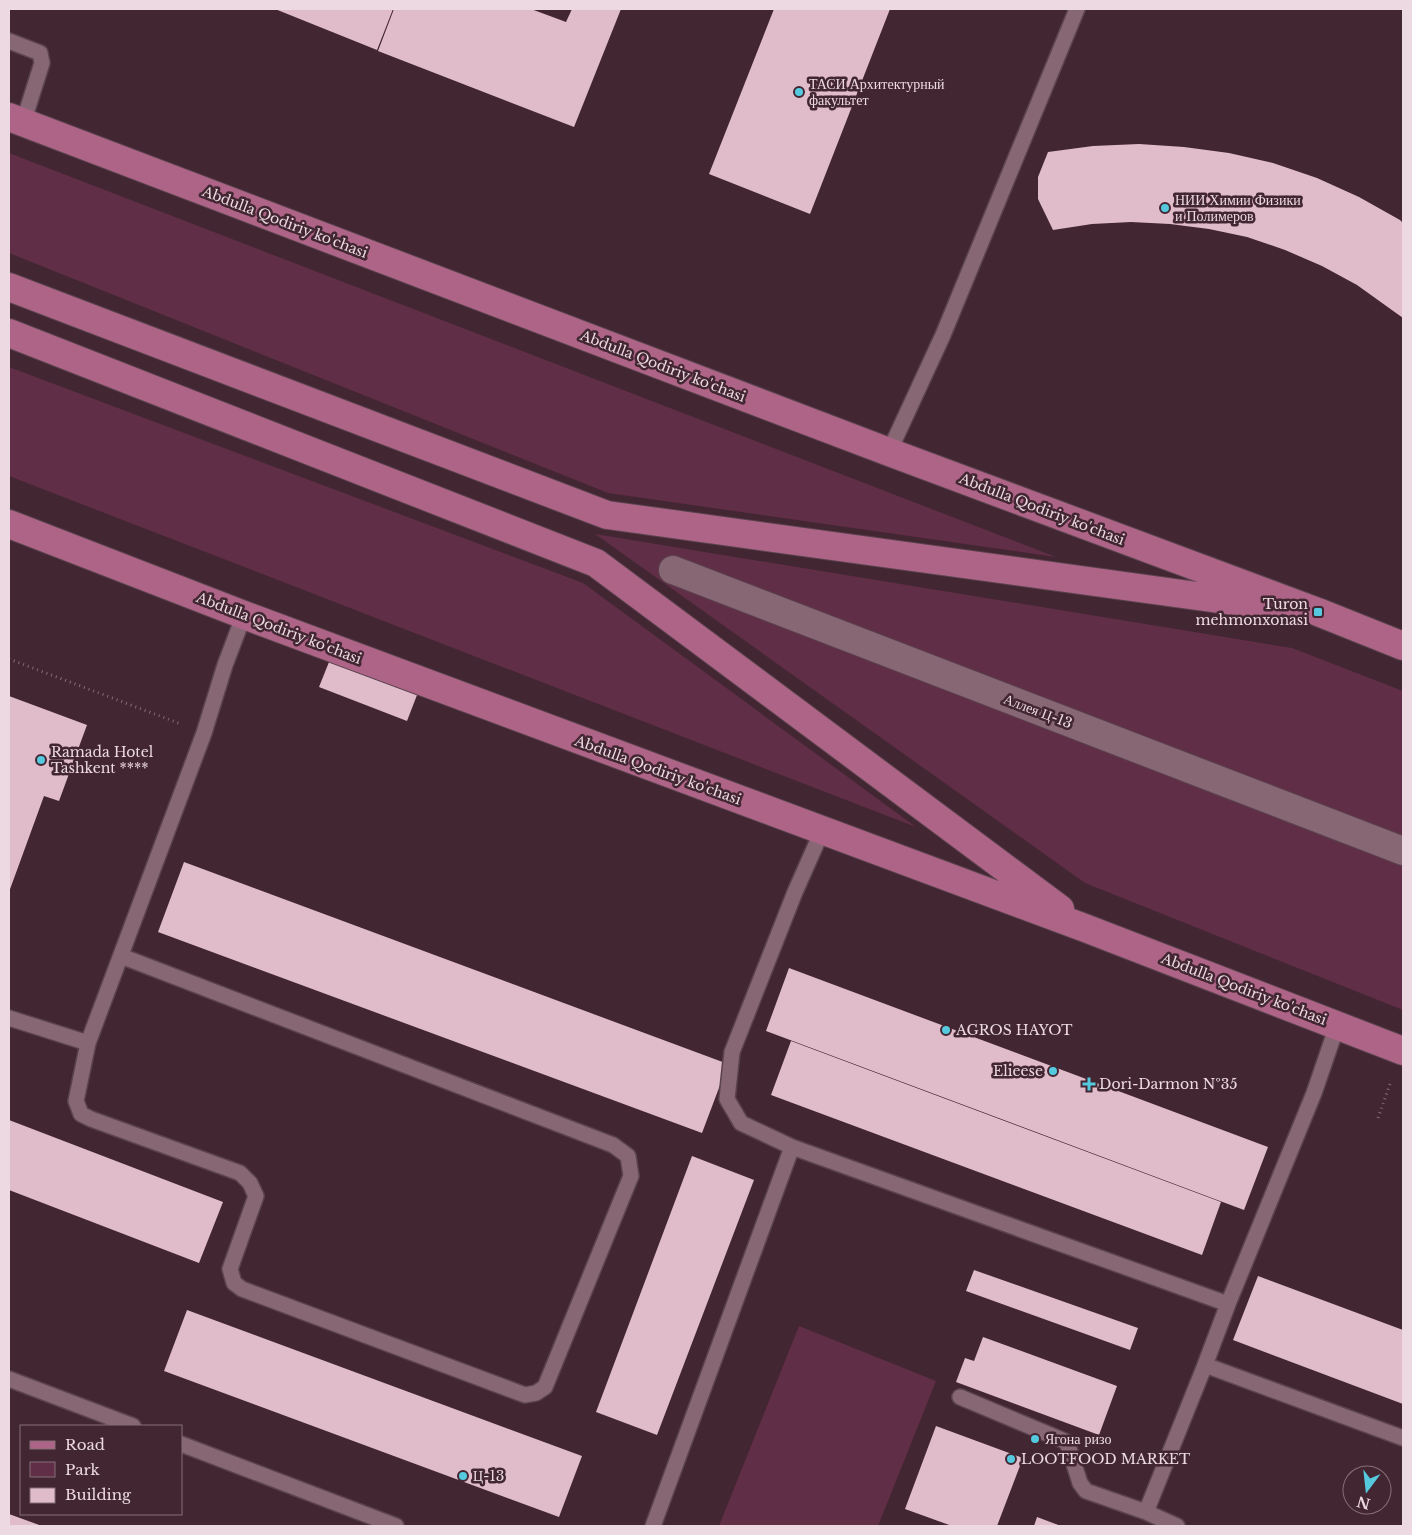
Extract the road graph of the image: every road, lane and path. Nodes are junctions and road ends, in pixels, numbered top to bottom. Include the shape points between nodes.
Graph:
1 (1077, 9) edge
2 (9, 40) edge
3 (16, 120) edge
4 (9, 287) edge
5 (9, 333) edge
6 (889, 452) junction
7 (9, 524) edge
8 (673, 570) dead end
9 (1318, 612) junction
10 (244, 616) junction
11 (1403, 646) edge
12 (9, 659) edge
13 (204, 733) junction
14 (822, 831) junction
15 (1403, 851) edge
16 (1085, 928) junction
17 (122, 956) junction
18 (9, 1018) edge
19 (1337, 1026) junction
20 (88, 1043) junction
21 (1403, 1051) edge
22 (1390, 1084) dead end
23 (1378, 1118) dead end
24 (792, 1147) junction
25 (1228, 1304) junction
26 (1205, 1365) junction
27 (9, 1379) edge
28 (960, 1397) dead end
29 (131, 1425) edge
30 (1403, 1438) edge
31 (182, 1444) edge
32 (1146, 1512) junction
33 (396, 1526) edge
34 (653, 1526) edge
35 (1177, 1526) edge

1 - 6 lane via 943,335
2 - 3 lane via 40,53 42,63
3 - 6 main road, Abdulla Qodiriy ko'chasi
4 - 9 main road, Abdulla Qodiriy ko'chasi via 607,515
5 - 16 main road, Abdulla Qodiriy ko'chasi via 596,563
6 - 9 main road, Abdulla Qodiriy ko'chasi
7 - 10 main road, Abdulla Qodiriy ko'chasi
8 - 15 street, Аллея Ц-13
9 - 11 main road, Abdulla Qodiriy ko'chasi
10 - 13 lane
10 - 14 main road, Abdulla Qodiriy ko'chasi
12 - 13 path
13 - 17 lane
14 - 16 main road, Abdulla Qodiriy ko'chasi
14 - 24 lane via 732,1052 727,1099 742,1123
16 - 19 main road, Abdulla Qodiriy ko'chasi
17 - 20 lane
17 - 20 lane via 613,1145 628,1156 630,1176 545,1387 524,1395 242,1289 234,1283 230,1269 256,1196 250,1183 240,1173 81,1114 76,1101
18 - 20 lane
19 - 21 main road, Abdulla Qodiriy ko'chasi
19 - 25 lane via 1314,1093
22 - 23 path
24 - 25 lane
24 - 34 lane
25 - 26 lane
26 - 30 lane
26 - 32 lane
27 - 29 lane
28 - 32 lane via 1067,1442 1080,1483 1086,1491
31 - 33 lane
32 - 35 lane

